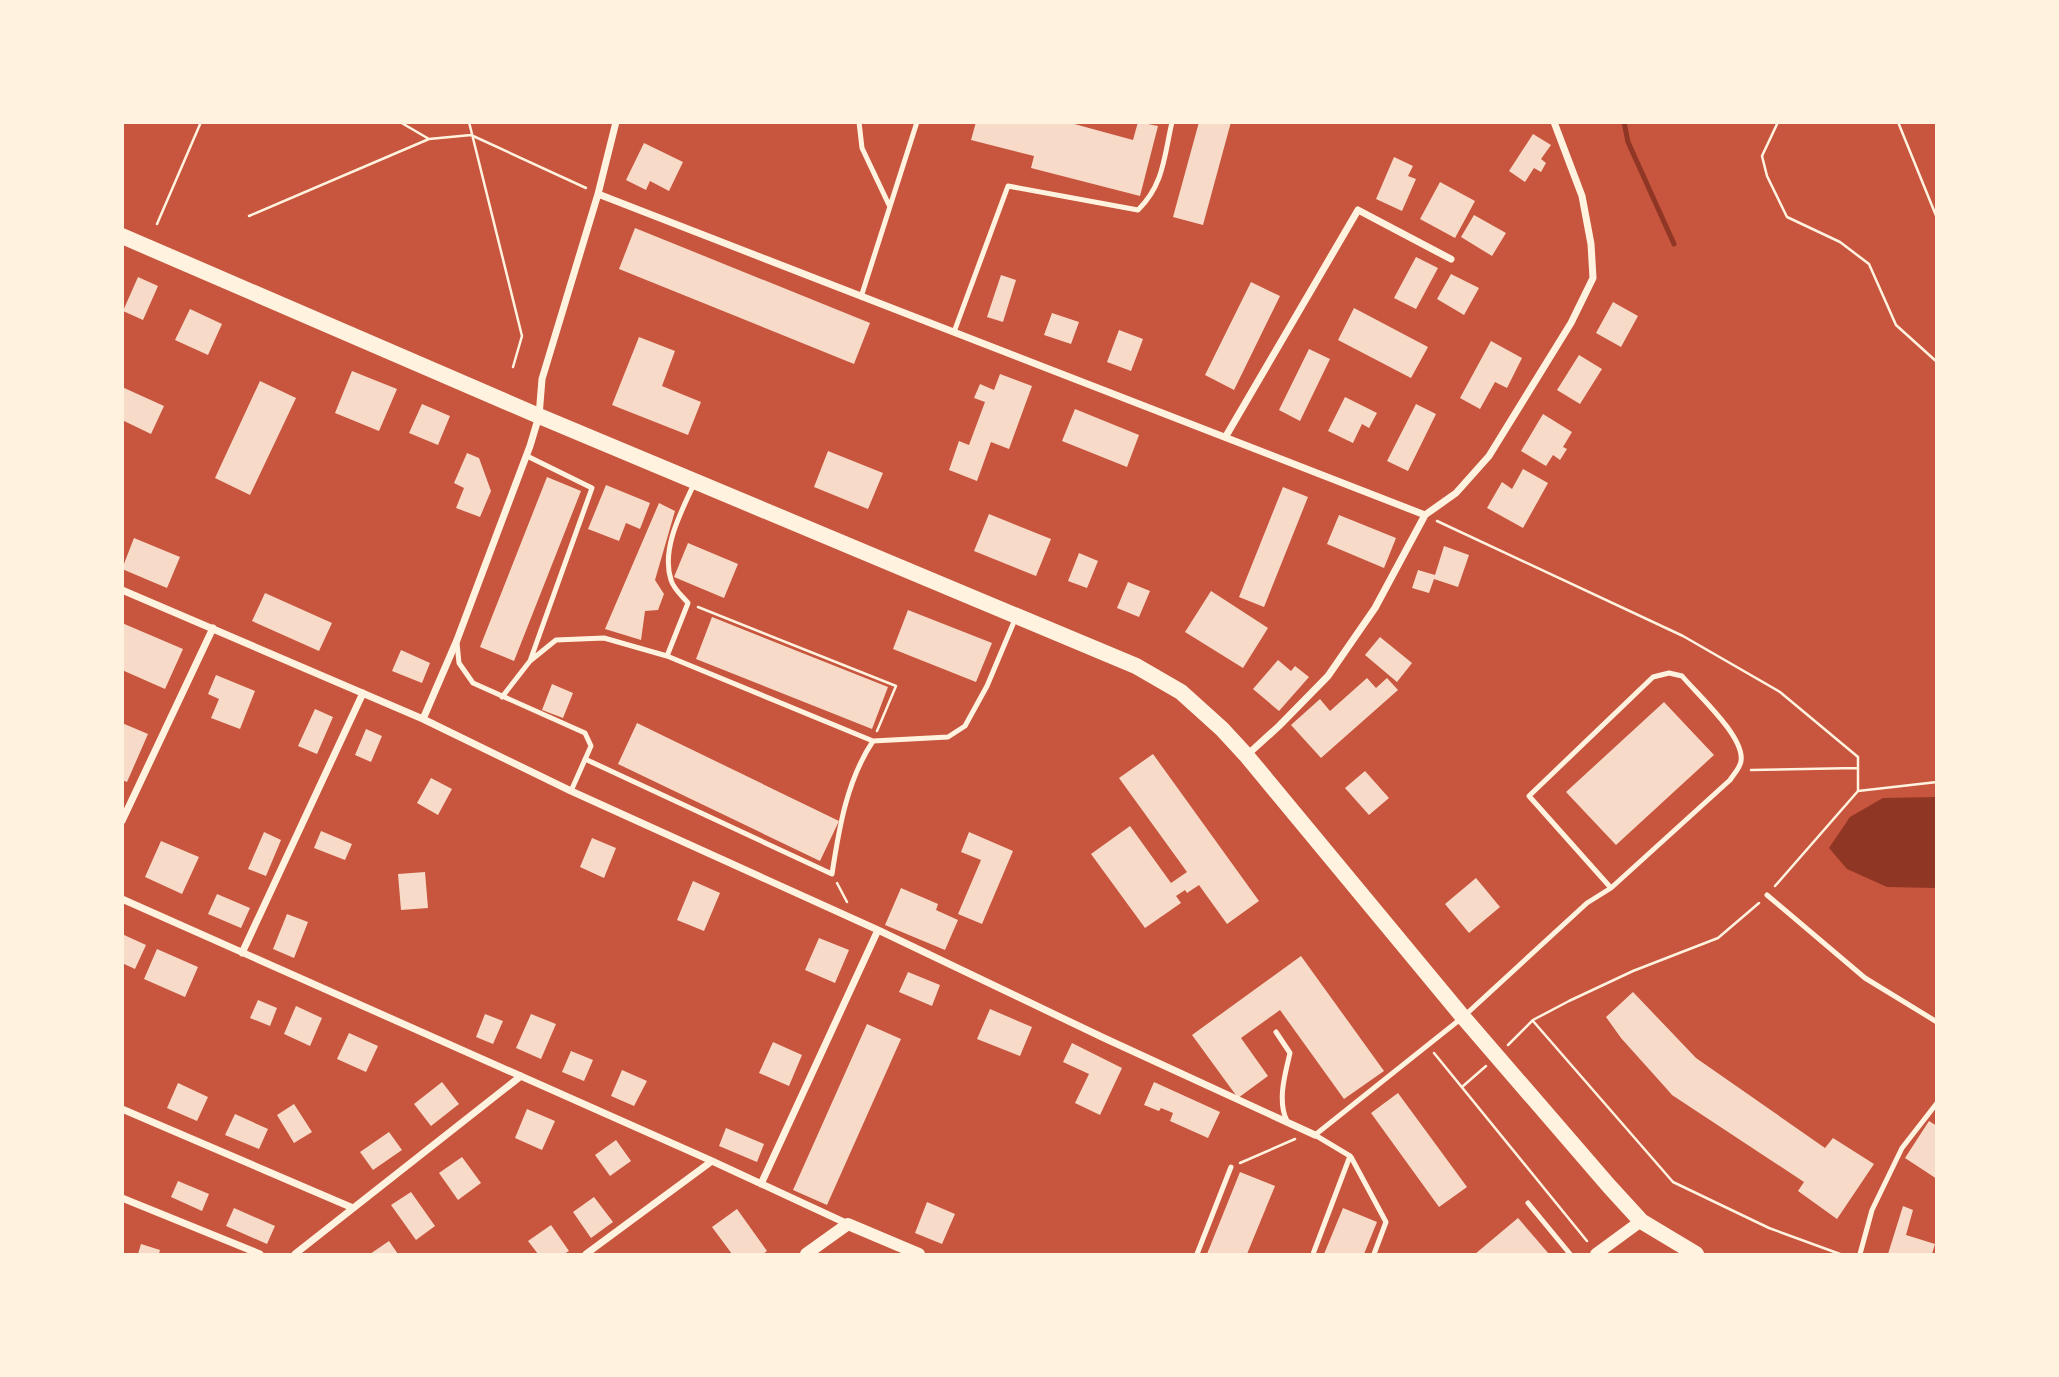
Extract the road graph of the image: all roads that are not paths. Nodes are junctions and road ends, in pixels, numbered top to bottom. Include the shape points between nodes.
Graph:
1 (616, 122) edge
2 (859, 122) edge
3 (917, 122) edge
4 (1172, 122) edge
5 (1554, 122) edge
6 (598, 194) junction
7 (889, 205) junction
8 (122, 236) edge
9 (1451, 259) dead end
10 (861, 297) junction
11 (954, 332) junction
12 (539, 416) junction
13 (1226, 436) junction
14 (527, 456) junction
15 (696, 480) junction
16 (1425, 515) junction
17 (122, 590) edge
18 (1017, 615) junction
19 (213, 628) junction
20 (457, 640) junction
21 (667, 656) junction
22 (530, 661) junction
23 (363, 693) junction
24 (502, 697) junction
25 (423, 719) junction
26 (873, 741) junction
27 (1246, 755) junction
28 (585, 759) junction
29 (571, 791) junction
30 (122, 821) edge
31 (1611, 888) junction
32 (1767, 895) road end
33 (122, 899) edge
34 (878, 930) junction
35 (242, 953) junction
36 (1463, 1017) junction
37 (1937, 1022) edge
38 (1276, 1032) dead end
39 (521, 1076) junction
40 (1937, 1103) edge
41 (122, 1108) edge
42 (1289, 1124) junction
43 (1312, 1134) junction
44 (1350, 1156) junction
45 (712, 1161) junction
46 (1231, 1167) road end
47 (761, 1184) junction
48 (122, 1198) edge
49 (1528, 1203) dead end
50 (353, 1208) junction
51 (1640, 1221) junction
52 (848, 1224) junction
53 (1597, 1254) edge
54 (260, 1255) edge
55 (295, 1255) edge
56 (586, 1255) edge
57 (806, 1255) edge
58 (919, 1255) edge
59 (1197, 1255) edge
60 (1313, 1255) edge
61 (1374, 1255) edge
62 (1570, 1255) edge
63 (1696, 1255) edge
64 (1860, 1255) edge

1 - 6 street
2 - 7 lane via 862,148
3 - 7 lane
4 - 11 lane via 1158,183 1138,210 1008,186
5 - 16 street via 1582,195 1593,278 1571,323 1489,456 1456,493
6 - 10 street
6 - 12 street via 542,379
7 - 10 lane
8 - 12 main road
9 - 13 street via 1358,210
10 - 11 street
11 - 13 street
12 - 14 street
12 - 15 main road
13 - 16 street
14 - 20 street
14 - 22 lane via 592,488
15 - 18 main road
15 - 21 lane via 667,558 671,583 688,603
16 - 27 street via 1375,608 1328,676
17 - 19 street
18 - 26 lane via 965,726 948,737
18 - 27 main road via 1136,666 1181,692
19 - 23 street
19 - 30 street
20 - 24 lane via 459,663 473,683
20 - 25 street
21 - 22 lane via 604,638 556,640
21 - 26 lane
22 - 24 lane
23 - 25 street
23 - 35 street
24 - 28 lane via 585,733 591,747
25 - 29 street
26 - 28 lane via 861,759 845,806 832,874
27 - 36 main road
28 - 29 lane
29 - 34 street
31 - 31 lane via 1730,780 1741,762 1738,740 1682,677 1669,673 1653,677 1530,796
31 - 36 lane via 1587,903
32 - 37 lane via 1865,978
33 - 35 street
34 - 42 street
34 - 47 street
35 - 39 street
36 - 43 lane
36 - 51 main road
38 - 42 lane via 1290,1053 1283,1082 1283,1114
39 - 45 street
39 - 50 street
40 - 64 lane via 1902,1148 1872,1210
41 - 50 street
42 - 43 street
43 - 44 lane
44 - 60 lane
44 - 61 lane via 1386,1222
45 - 47 street
45 - 56 street
46 - 59 lane
47 - 52 street
48 - 54 street
49 - 62 lane
50 - 55 street
51 - 53 street
51 - 63 main road
52 - 57 street
52 - 58 street

